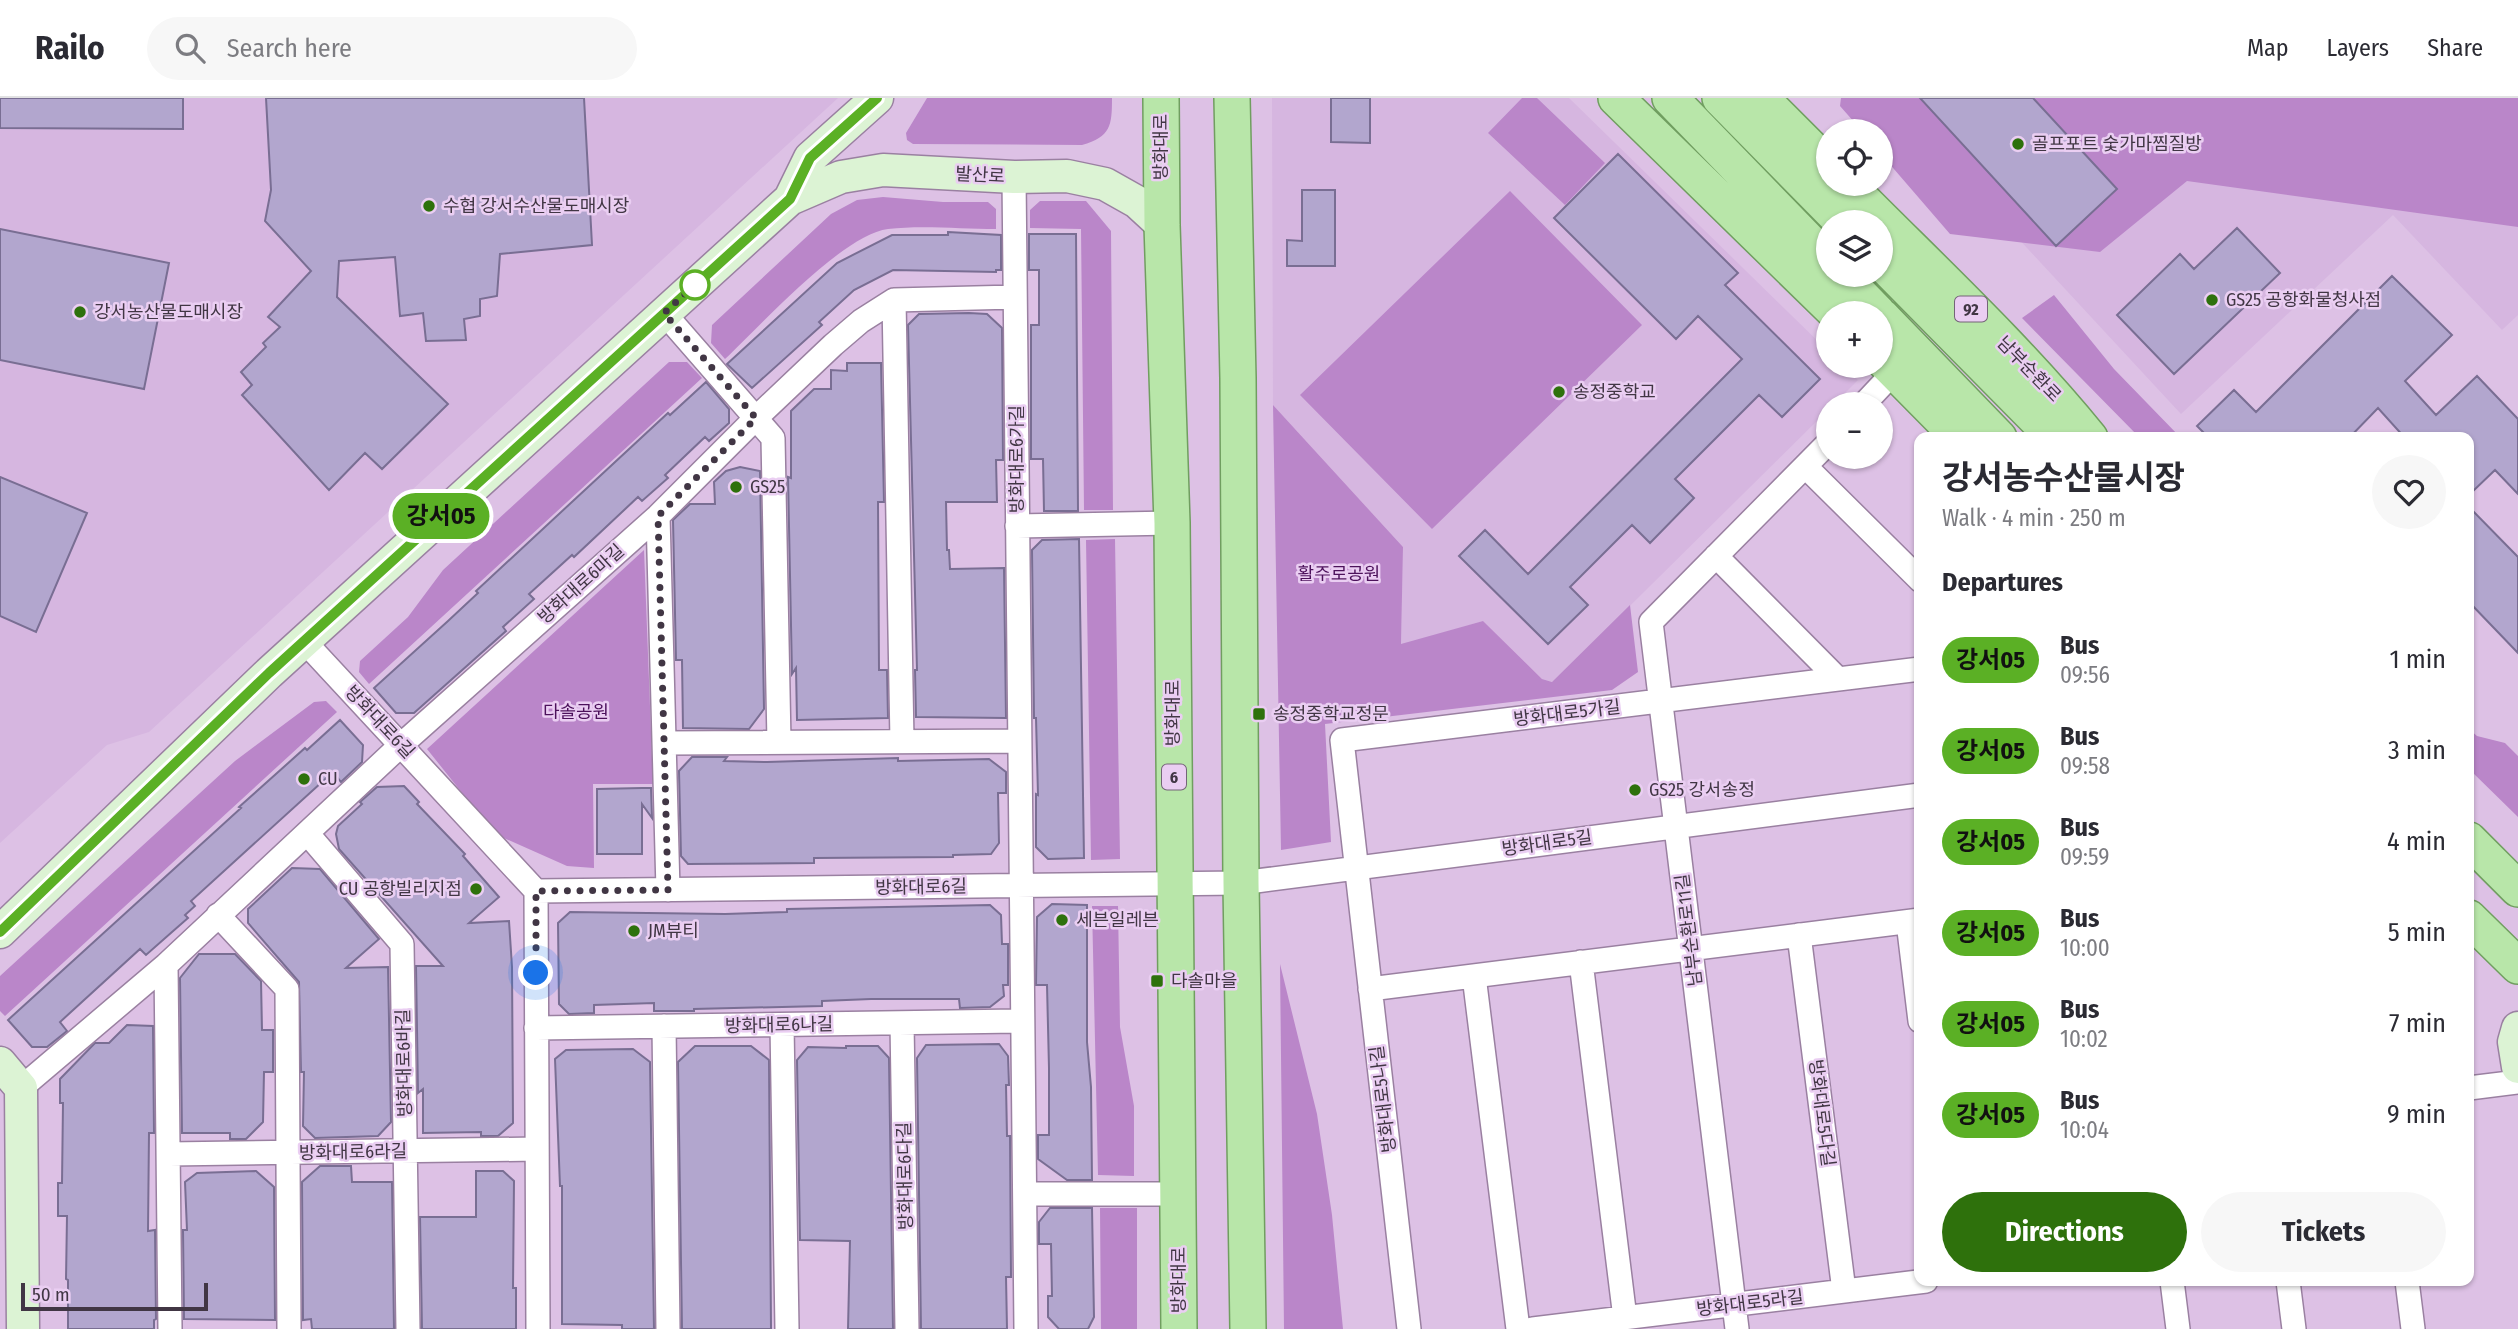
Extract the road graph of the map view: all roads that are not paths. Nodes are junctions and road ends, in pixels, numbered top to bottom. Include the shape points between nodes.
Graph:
1 (877, 98) edge
2 (1161, 98) edge
3 (1232, 98) edge
4 (1616, 98) edge
5 (1670, 98) edge
6 (1720, 98) edge
7 (1761, 98) edge
8 (1816, 153) edge
9 (1014, 177) junction
10 (1858, 196) edge
11 (790, 199) junction
12 (1830, 210) edge
13 (1162, 225) junction
14 (1816, 249) edge
15 (1893, 274) edge
16 (1853, 287) edge
17 (1015, 297) junction
18 (894, 300) junction
19 (1824, 301) edge
20 (1866, 301) edge
21 (664, 313) junction
22 (1893, 328) edge
23 (1893, 370) edge
24 (756, 418) junction
25 (1954, 432) edge
26 (1993, 432) edge
27 (2049, 432) edge
28 (2085, 432) edge
29 (1816, 456) edge
30 (1805, 467) junction
31 (658, 516) junction
32 (1172, 523) junction
33 (1017, 526) junction
34 (1716, 556) junction
35 (1914, 574) edge
36 (304, 640) junction
37 (1914, 670) edge
38 (1838, 679) junction
39 (1661, 702) junction
40 (902, 741) junction
41 (1019, 741) junction
42 (779, 742) junction
43 (665, 743) junction
44 (401, 745) junction
45 (1914, 795) edge
46 (1676, 826) junction
47 (307, 833) junction
48 (2474, 845) edge
49 (1356, 868) junction
50 (1241, 883) junction
51 (1175, 885) junction
52 (1021, 886) junction
53 (2518, 889) edge
54 (668, 890) junction
55 (536, 891) junction
56 (218, 915) junction
57 (1914, 921) edge
58 (2474, 923) edge
59 (0, 932) edge
60 (1799, 935) junction
61 (1691, 948) junction
62 (1581, 962) junction
63 (166, 965) junction
64 (2518, 966) edge
65 (1474, 976) junction
66 (1370, 989) junction
67 (1022, 1021) junction
68 (902, 1023) junction
69 (782, 1025) junction
70 (664, 1027) junction
71 (536, 1028) junction
72 (2518, 1028) edge
73 (0, 1063) edge
74 (2518, 1067) edge
75 (2518, 1082) edge
76 (2474, 1087) edge
77 (21, 1088) junction
78 (537, 1149) junction
79 (405, 1151) junction
80 (288, 1153) junction
81 (169, 1154) junction
82 (1025, 1194) junction
83 (1179, 1194) junction
84 (1914, 1282) edge
85 (2173, 1286) edge
86 (2289, 1286) edge
87 (2408, 1286) edge
88 (1844, 1291) junction
89 (1734, 1305) junction
90 (1625, 1318) junction
91 (23, 1329) edge
92 (170, 1329) edge
93 (289, 1329) edge
94 (408, 1329) edge
95 (538, 1329) edge
96 (668, 1329) edge
97 (787, 1329) edge
98 (907, 1329) edge
99 (1026, 1329) edge
100 (1179, 1329) edge
101 (1248, 1329) edge
102 (1409, 1329) edge
103 (1518, 1329) edge
104 (1533, 1329) edge
105 (1737, 1329) edge
106 (2178, 1329) edge
107 (2294, 1329) edge
108 (2413, 1329) edge

1 - 11 street, 발산로 via 810,158
2 - 13 main road, 방화대로
3 - 50 main road
4 - 19 main road
5 - 14 main road
6 - 12 main road
7 - 8 main road
9 - 11 street, 발산로 via 883,170 841,177
9 - 13 street, 발산로 via 1067,176 1105,184 1137,202
9 - 17 street, 방화대로6가길
10 - 28 main road, 남부순환로 / 92 via 2034,374
11 - 21 street, 발산로
13 - 32 main road, 방화대로 / 6
15 - 27 main road, 남부순환로 / 92
16 - 20 main road
17 - 18 street
17 - 33 street, 방화대로6가길
18 - 24 street, 방화대로6마길 via 861,321
18 - 40 street
21 - 24 street
21 - 36 street, 발산로
22 - 26 main road
23 - 25 main road
24 - 31 street, 방화대로6마길
24 - 42 street via 773,438
29 - 30 street, 남부순환로11길
30 - 34 street, 남부순환로11길
30 - 35 street
31 - 43 street
31 - 44 street, 방화대로6마길
32 - 33 street
32 - 51 main road, 방화대로 / 6
33 - 41 street, 방화대로6가길
34 - 38 street
34 - 39 street, 남부순환로11길 via 1651,622
36 - 44 street, 방화대로6길
36 - 59 street, 발산로
37 - 38 street, 방화대로5가길
38 - 39 street, 방화대로5가길
39 - 46 street, 남부순환로11길
39 - 49 street, 방화대로5가길 via 1342,740
40 - 41 street
40 - 42 street
41 - 52 street, 방화대로6가길
42 - 43 street
43 - 54 street
44 - 47 street
44 - 55 street, 방화대로6길
45 - 46 street, 방화대로5길
46 - 49 street, 방화대로5길
46 - 61 street, 남부순환로11길
47 - 56 street
47 - 79 street, 방화대로6바길 via 402,944
48 - 53 main road
49 - 50 street, 방화대로5길
49 - 66 street, 방화대로5나길
50 - 51 street, 방화대로5길
50 - 101 main road
51 - 52 street, 방화대로6길
51 - 83 main road, 방화대로 / 6
52 - 54 street, 방화대로6길
52 - 67 street
54 - 55 street, 방화대로6길
55 - 71 street
56 - 63 street
56 - 80 street via 287,989
57 - 60 street
58 - 64 main road
60 - 61 street
60 - 88 street, 방화대로5다길
61 - 62 street
61 - 89 street, 남부순환로11길
62 - 65 street
62 - 90 street
63 - 77 street
63 - 81 street
65 - 66 street
65 - 103 street
66 - 102 street, 방화대로5나길
67 - 68 street, 방화대로6나길
67 - 82 street
68 - 69 street, 방화대로6나길
68 - 98 street, 방화대로6다길
69 - 70 street, 방화대로6나길
69 - 97 street
70 - 71 street, 방화대로6나길
70 - 96 street
71 - 78 street
72 - 74 street via 2514,1042
73 - 77 street
75 - 76 street
77 - 91 street
78 - 79 street, 방화대로6라길
78 - 95 street
79 - 80 street, 방화대로6라길
79 - 94 street, 방화대로6바길
80 - 81 street, 방화대로6라길
80 - 93 street
81 - 92 street
82 - 83 street
82 - 99 street
83 - 100 main road, 방화대로 / 6
84 - 88 street, 방화대로5라길
85 - 106 street
86 - 107 street
87 - 108 street
88 - 89 street, 방화대로5라길
89 - 90 street, 방화대로5라길
89 - 105 street, 남부순환로11길
90 - 104 street, 방화대로5라길

